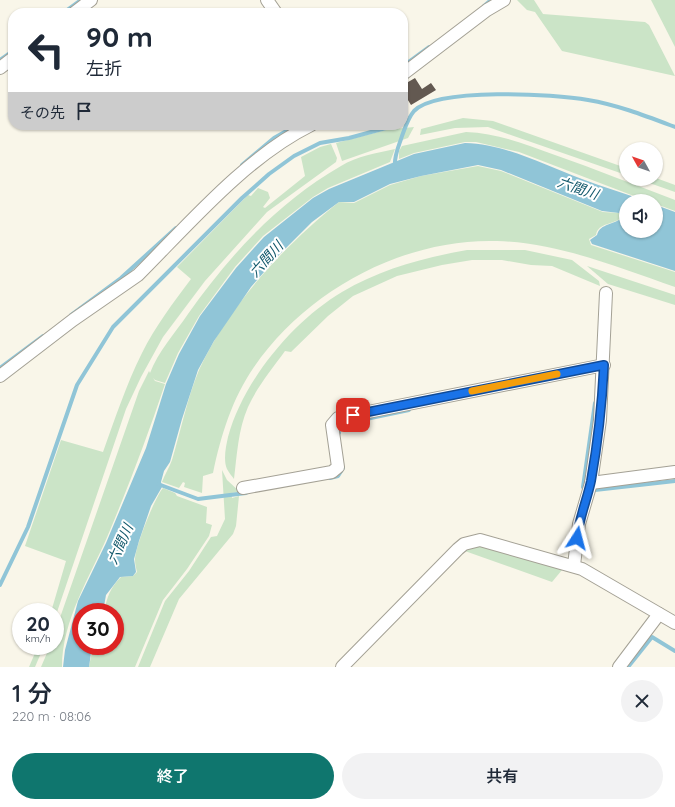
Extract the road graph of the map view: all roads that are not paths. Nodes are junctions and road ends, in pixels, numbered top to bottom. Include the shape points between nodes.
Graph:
1 (91, 0) edge
2 (504, 0) edge
3 (81, 8) edge
4 (8, 62) edge
5 (0, 68) edge
6 (408, 70) edge
7 (302, 130) edge
8 (606, 293) dead end
9 (604, 365) junction
10 (0, 376) edge
11 (675, 472) edge
12 (589, 487) junction
13 (243, 488) dead end
14 (574, 565) junction
15 (659, 614) junction
16 (675, 623) edge
17 (342, 667) edge
18 (619, 667) edge

1 - 3 street
2 - 6 street
4 - 5 street
7 - 10 street via 281,142 233,181 124,286 73,320
8 - 9 street
9 - 12 street via 600,420
9 - 13 street via 338,418 332,425 338,466 332,472
11 - 12 street
12 - 14 street via 579,524
14 - 15 street
14 - 17 street via 480,540 464,544
15 - 16 street
15 - 18 street

